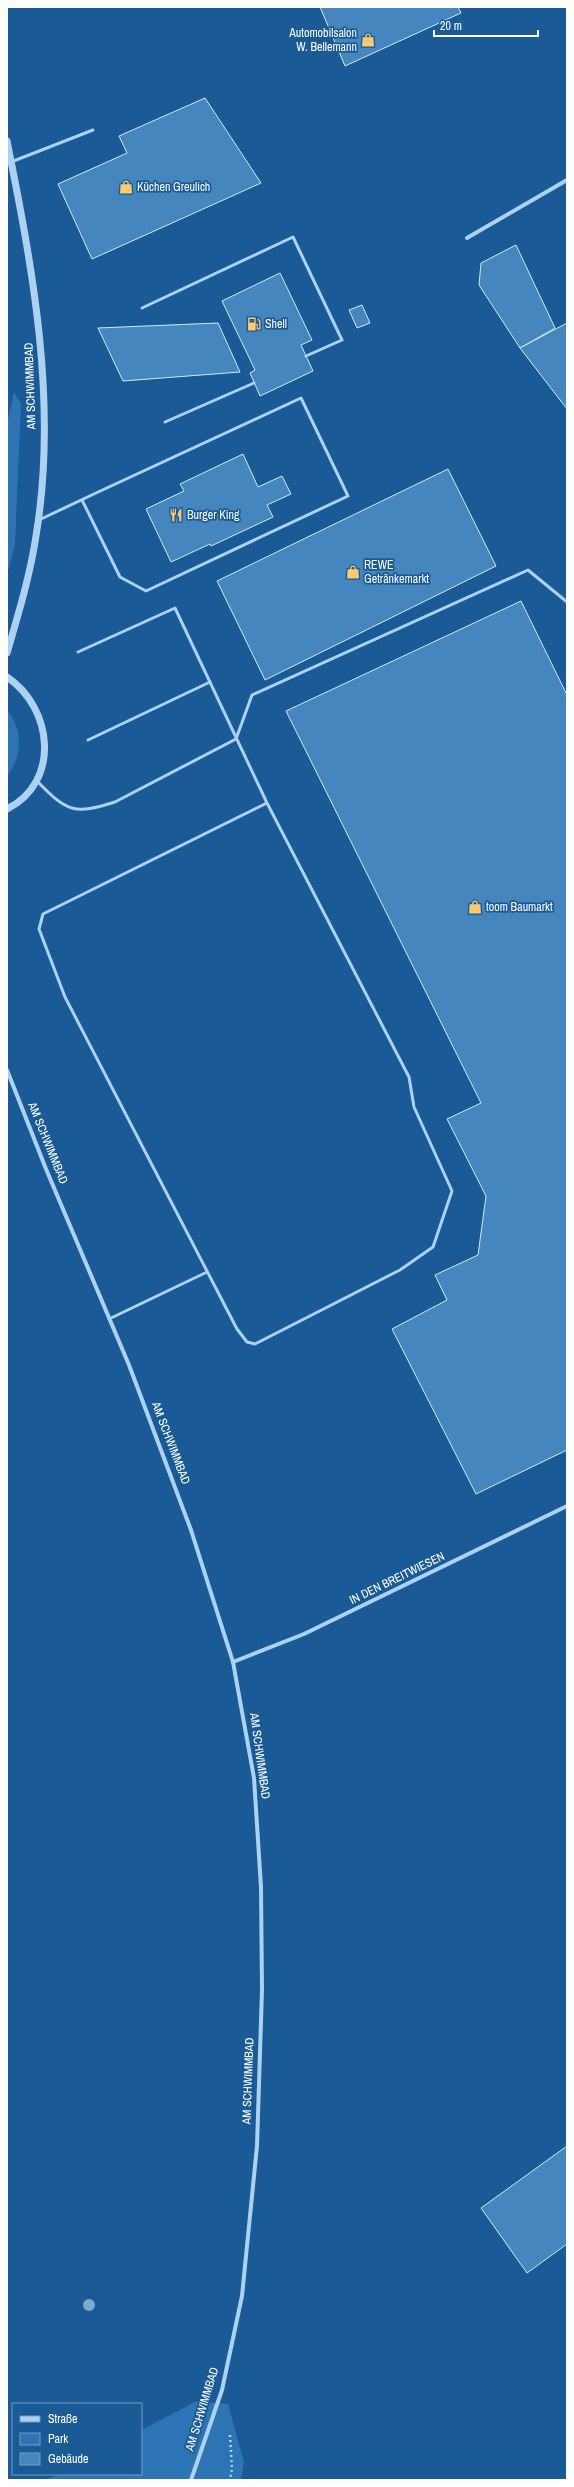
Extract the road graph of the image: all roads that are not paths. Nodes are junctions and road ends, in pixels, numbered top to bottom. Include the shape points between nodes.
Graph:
1 (93, 130) dead end
2 (7, 141) edge
3 (11, 162) junction
4 (567, 180) edge
5 (467, 238) dead end
6 (142, 308) dead end
7 (306, 356) dead end
8 (254, 383) dead end
9 (165, 422) dead end
10 (82, 500) junction
11 (38, 521) junction
12 (567, 602) edge
13 (78, 652) dead end
14 (7, 653) edge
15 (7, 677) edge
16 (210, 682) junction
17 (236, 739) junction
18 (88, 740) dead end
19 (36, 780) junction
20 (266, 803) junction
21 (7, 809) edge
22 (7, 1070) edge
23 (207, 1272) junction
24 (109, 1319) junction
25 (567, 1506) edge
26 (233, 1662) junction
27 (191, 2480) edge

1 - 3 lane
2 - 3 street, AM SCHWIMMBAD
3 - 11 street, AM SCHWIMMBAD via 35,294 44,396
4 - 5 street
6 - 7 lane via 293,237 342,340
8 - 9 lane
10 - 10 lane via 120,577 146,591 348,496 301,398
10 - 11 lane
11 - 14 street, AM SCHWIMMBAD via 22,602
12 - 17 lane via 528,570 252,695
13 - 16 lane via 175,608
15 - 19 street via 18,684 32,700 41,719 45,740 43,760
16 - 17 lane
16 - 18 lane
17 - 19 lane via 115,802 96,809 79,810 58,803
17 - 20 lane
19 - 21 street via 25,795
20 - 23 lane via 43,914 39,929 65,997
20 - 23 lane via 409,1077 414,1107 452,1191 434,1247 400,1270 255,1344 247,1342 237,1329
22 - 24 street, AM SCHWIMMBAD
23 - 24 lane
24 - 26 street, AM SCHWIMMBAD via 192,1530
25 - 26 street, IN DEN BREITWIESEN via 304,1634
26 - 27 street, AM SCHWIMMBAD via 254,1778 261,1887 262,1990 257,2146 242,2296 222,2390

